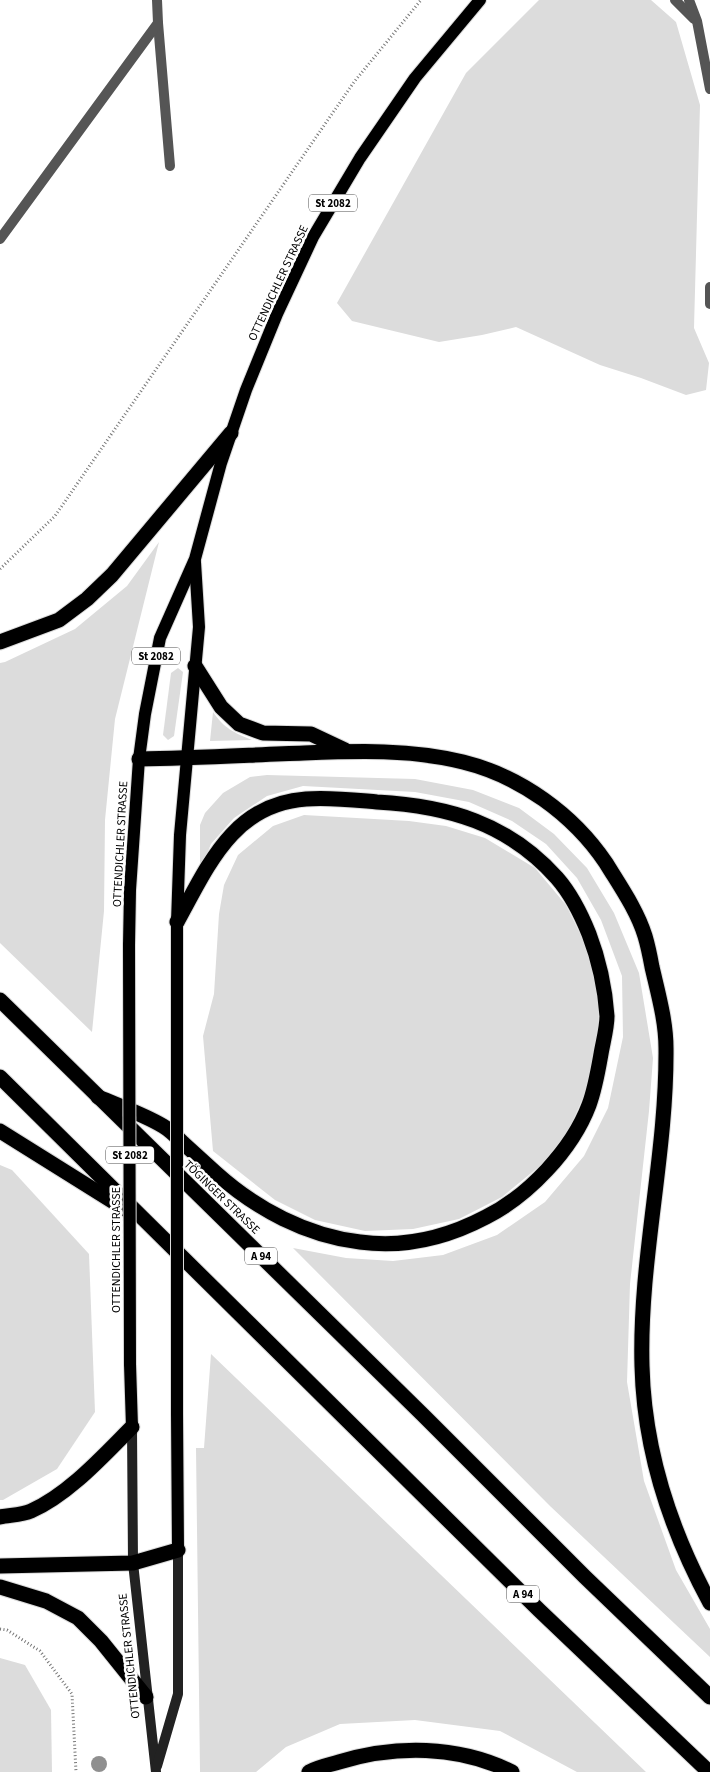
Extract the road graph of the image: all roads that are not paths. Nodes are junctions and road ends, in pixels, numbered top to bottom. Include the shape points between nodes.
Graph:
1 (157, 0) edge
2 (480, 0) edge
3 (675, 0) edge
4 (689, 0) edge
5 (697, 21) junction
6 (158, 22) junction
7 (710, 89) edge
8 (170, 166) dead end
9 (0, 238) edge
10 (710, 287) edge
11 (710, 304) edge
12 (231, 433) junction
13 (195, 558) junction
14 (0, 642) edge
15 (195, 666) junction
16 (349, 752) junction
17 (186, 758) junction
18 (139, 759) junction
19 (177, 922) junction
20 (0, 1000) edge
21 (0, 1077) edge
22 (98, 1097) junction
23 (0, 1131) edge
24 (151, 1224) junction
25 (132, 1427) junction
26 (0, 1517) edge
27 (178, 1550) junction
28 (133, 1563) junction
29 (0, 1566) edge
30 (0, 1587) edge
31 (710, 1603) edge
32 (146, 1697) junction
33 (710, 1697) edge
34 (156, 1771) edge
35 (309, 1772) edge
36 (512, 1772) edge
37 (709, 1772) edge

1 - 6 lane
2 - 12 main road, OTTENDICHLER STRASSE / St 2082 via 415,78 360,158 312,237 277,314
3 - 5 lane
4 - 5 lane
5 - 7 lane
6 - 8 lane
6 - 9 lane
10 - 11 lane
12 - 13 main road, OTTENDICHLER STRASSE / St 2082
12 - 14 highway via 112,575 87,599 59,620
13 - 15 main road, OTTENDICHLER STRASSE / St 2082 via 199,627
13 - 18 main road, OTTENDICHLER STRASSE / St 2082 via 160,638
15 - 16 highway via 221,707 239,724 263,733 311,734
15 - 17 main road, OTTENDICHLER STRASSE / St 2082
16 - 17 highway
16 - 31 highway via 394,752 464,762 499,774 530,790 573,822 595,847 631,903 645,934 666,1045 664,1118 643,1312 645,1413 671,1520
17 - 18 highway
17 - 19 main road, OTTENDICHLER STRASSE / St 2082
18 - 25 main road, OTTENDICHLER STRASSE / St 2082, bridge via 129,945
19 - 22 highway via 218,850 238,827 254,815 288,801 316,798 402,803 446,810 474,820 516,842 556,877 572,898 586,927 597,956 607,1019 588,1106 576,1132 546,1171 496,1212 472,1224 416,1242 362,1243 289,1222 231,1186 165,1126
19 - 27 main road, OTTENDICHLER STRASSE / St 2082, bridge
20 - 22 highway, TÖGINGER STRASSE / A 94
21 - 24 highway, A 94
22 - 33 highway, TÖGINGER STRASSE / A 94
23 - 24 highway
24 - 37 highway, A 94 via 539,1610
25 - 26 highway via 86,1473 57,1495 30,1512
25 - 28 main road, OTTENDICHLER STRASSE / St 2082
27 - 28 highway
27 - 34 main road, OTTENDICHLER STRASSE / St 2082 via 178,1694
28 - 29 highway
28 - 32 main road, OTTENDICHLER STRASSE / St 2082
30 - 32 highway via 46,1601 78,1618
32 - 34 main road, OTTENDICHLER STRASSE / St 2082
35 - 36 highway via 363,1755 401,1750 444,1752 495,1763

